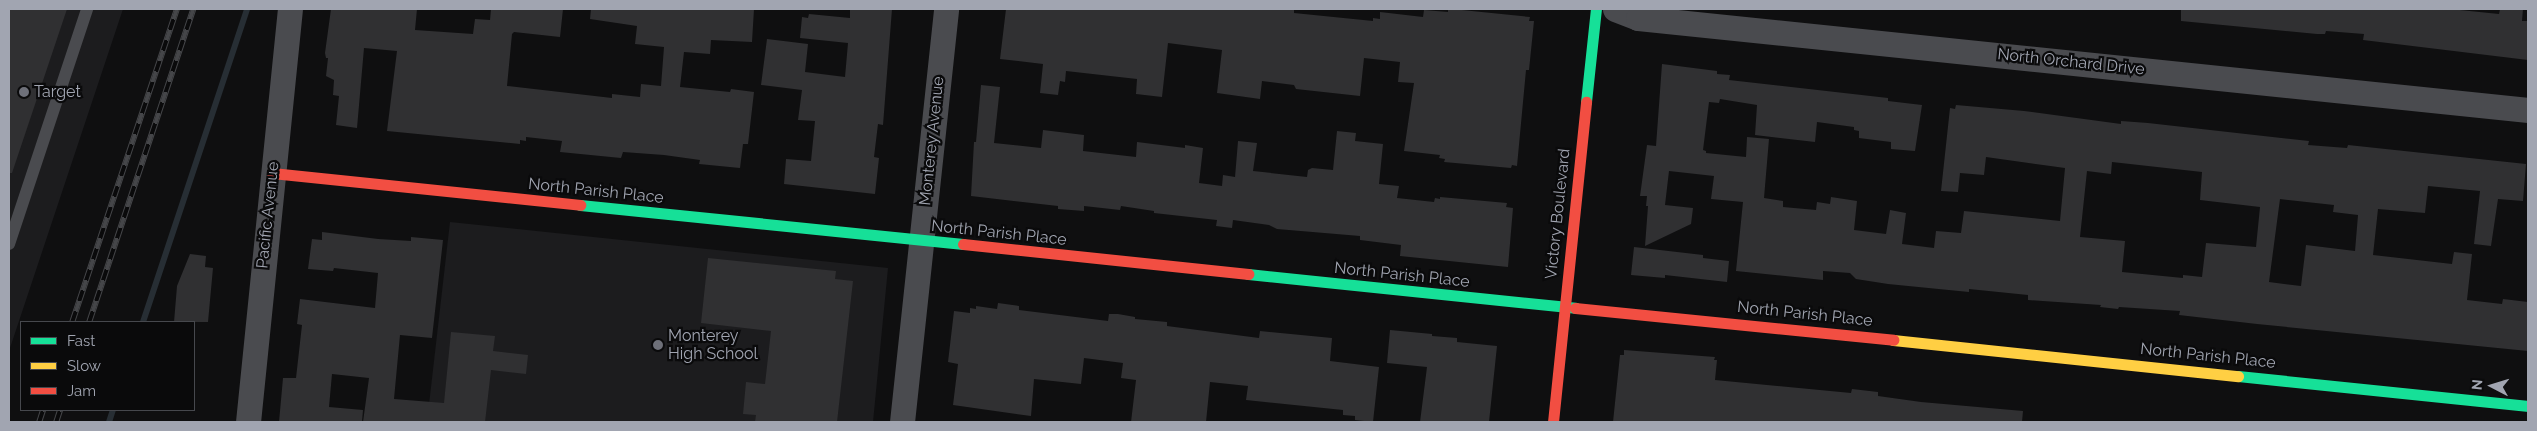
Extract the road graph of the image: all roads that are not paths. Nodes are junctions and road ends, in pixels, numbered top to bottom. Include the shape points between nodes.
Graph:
1 (87, 9) edge
2 (290, 9) edge
3 (946, 9) edge
4 (1596, 9) edge
5 (1615, 9) edge
6 (2528, 110) edge
7 (272, 173) junction
8 (921, 241) junction
9 (9, 244) edge
10 (1565, 306) junction
11 (2528, 406) edge
12 (248, 422) edge
13 (902, 422) edge
14 (1553, 422) edge

1 - 9 lane
2 - 7 street, Pacific Avenue
3 - 8 street, Monterey Avenue
4 - 10 street, Victory Boulevard
5 - 6 street, North Orchard Drive via 1638,18
7 - 8 street, North Parish Place
7 - 12 street, Pacific Avenue
8 - 10 street, North Parish Place
8 - 13 street, Monterey Avenue
10 - 11 street, North Parish Place
10 - 14 street, Victory Boulevard

